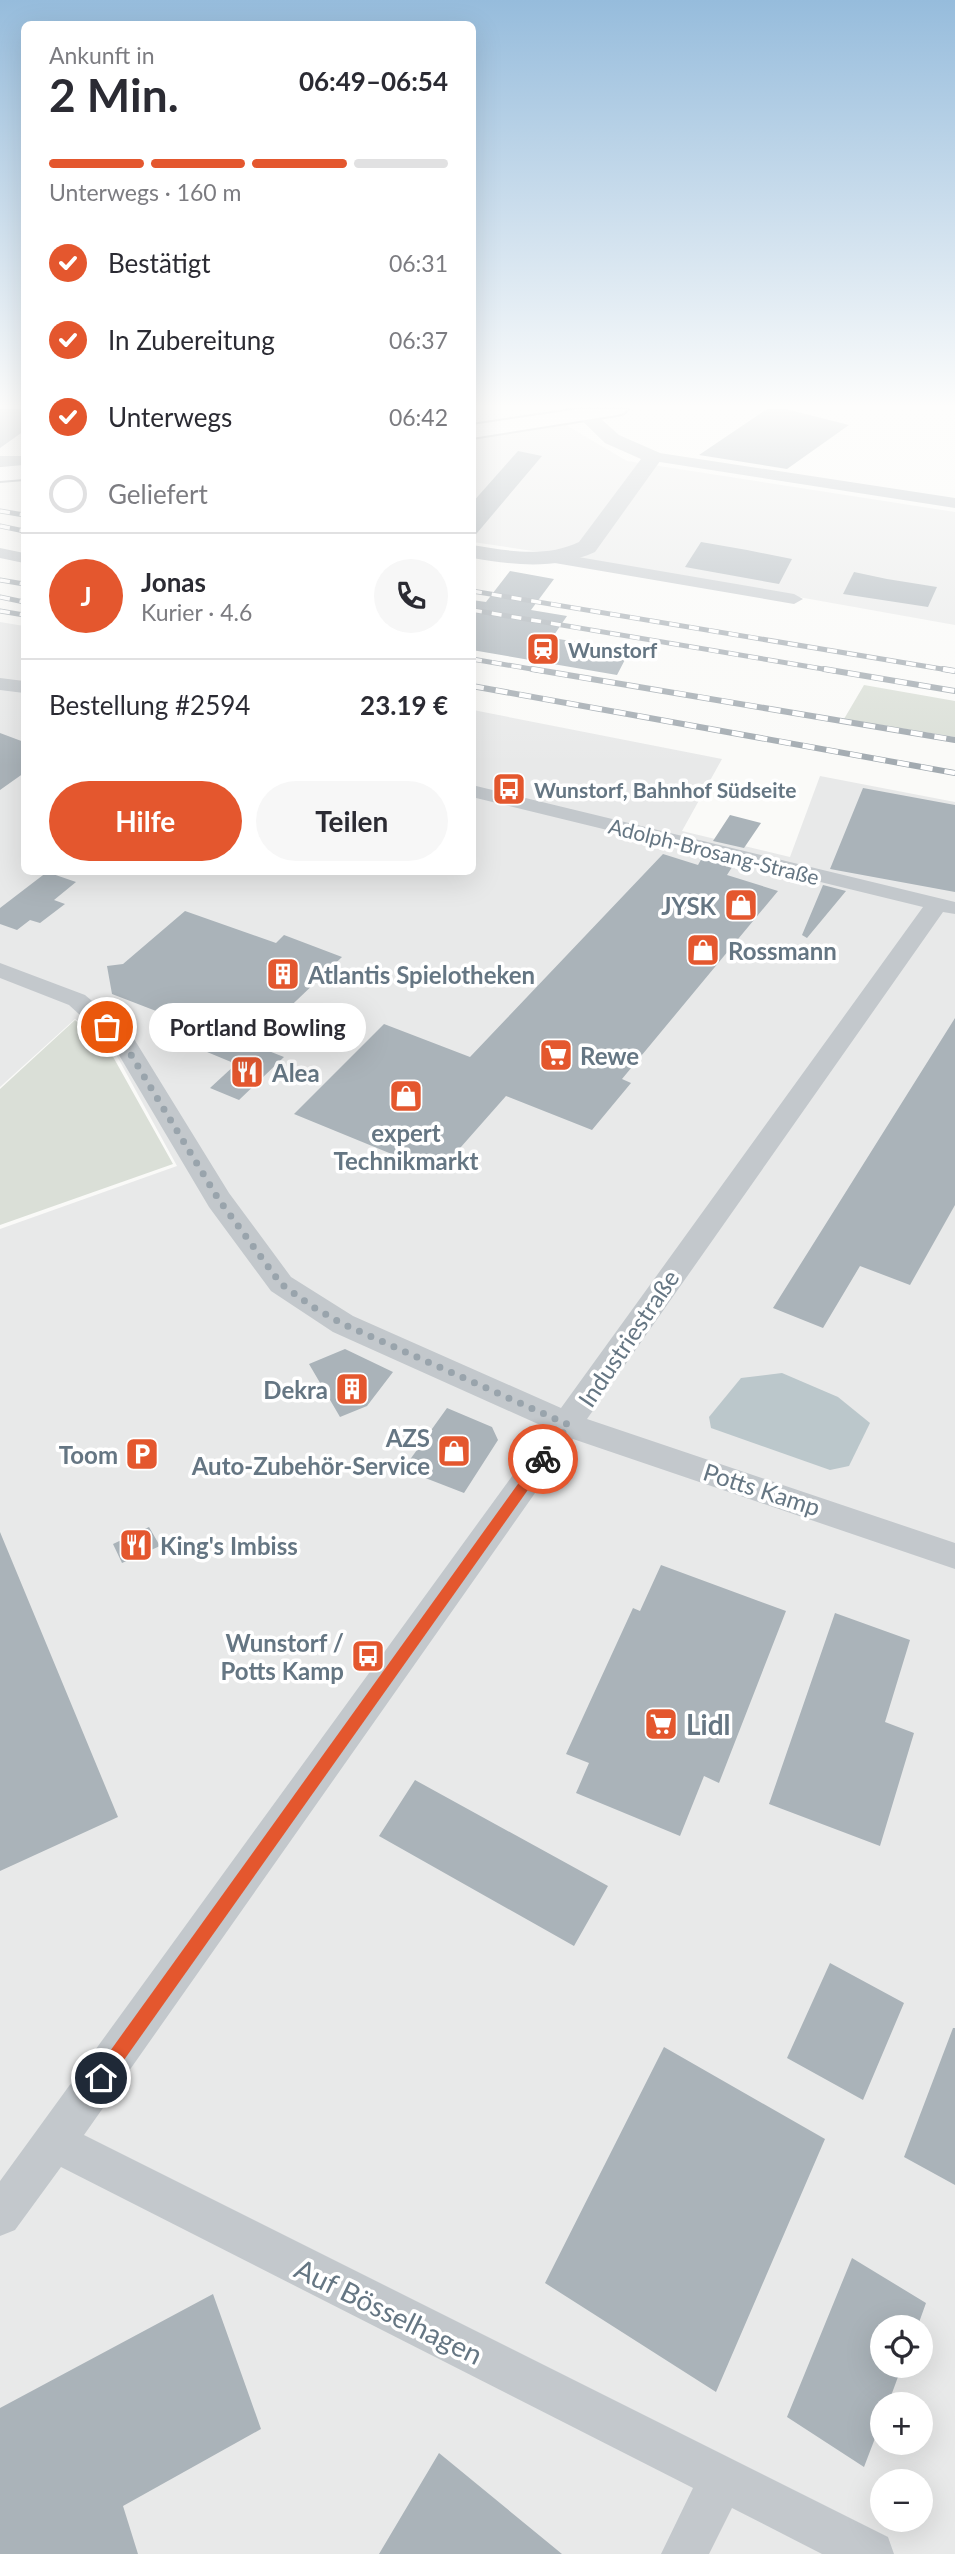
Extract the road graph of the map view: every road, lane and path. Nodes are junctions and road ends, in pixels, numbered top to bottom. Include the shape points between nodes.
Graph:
1 (601, 528) edge
2 (476, 551) edge
3 (0, 553) edge
4 (21, 557) edge
5 (549, 557) junction
6 (794, 599) dead end
7 (0, 684) edge
8 (21, 687) edge
9 (476, 792) edge
10 (946, 906) edge
11 (0, 970) edge
12 (569, 1425) junction
13 (955, 1556) edge
14 (55, 2143) junction
15 (0, 2215) edge
16 (722, 2480) junction
17 (684, 2554) edge
18 (871, 2554) edge

1 - 5 street via 577,553
2 - 5 street
3 - 4 street
5 - 6 street
7 - 8 street
9 - 10 street, Adolph-Brosang-Straße
10 - 12 street, Industriestraße via 674,1271
11 - 12 street, Potts Kamp via 77,1000 122,1040 219,1200 281,1284 343,1324
12 - 13 street, Potts Kamp
12 - 14 street, Industriestraße
14 - 15 street, Industriestraße
14 - 16 street, Auf Bösselhagen
16 - 17 street
16 - 18 street, Auf Bösselhagen

